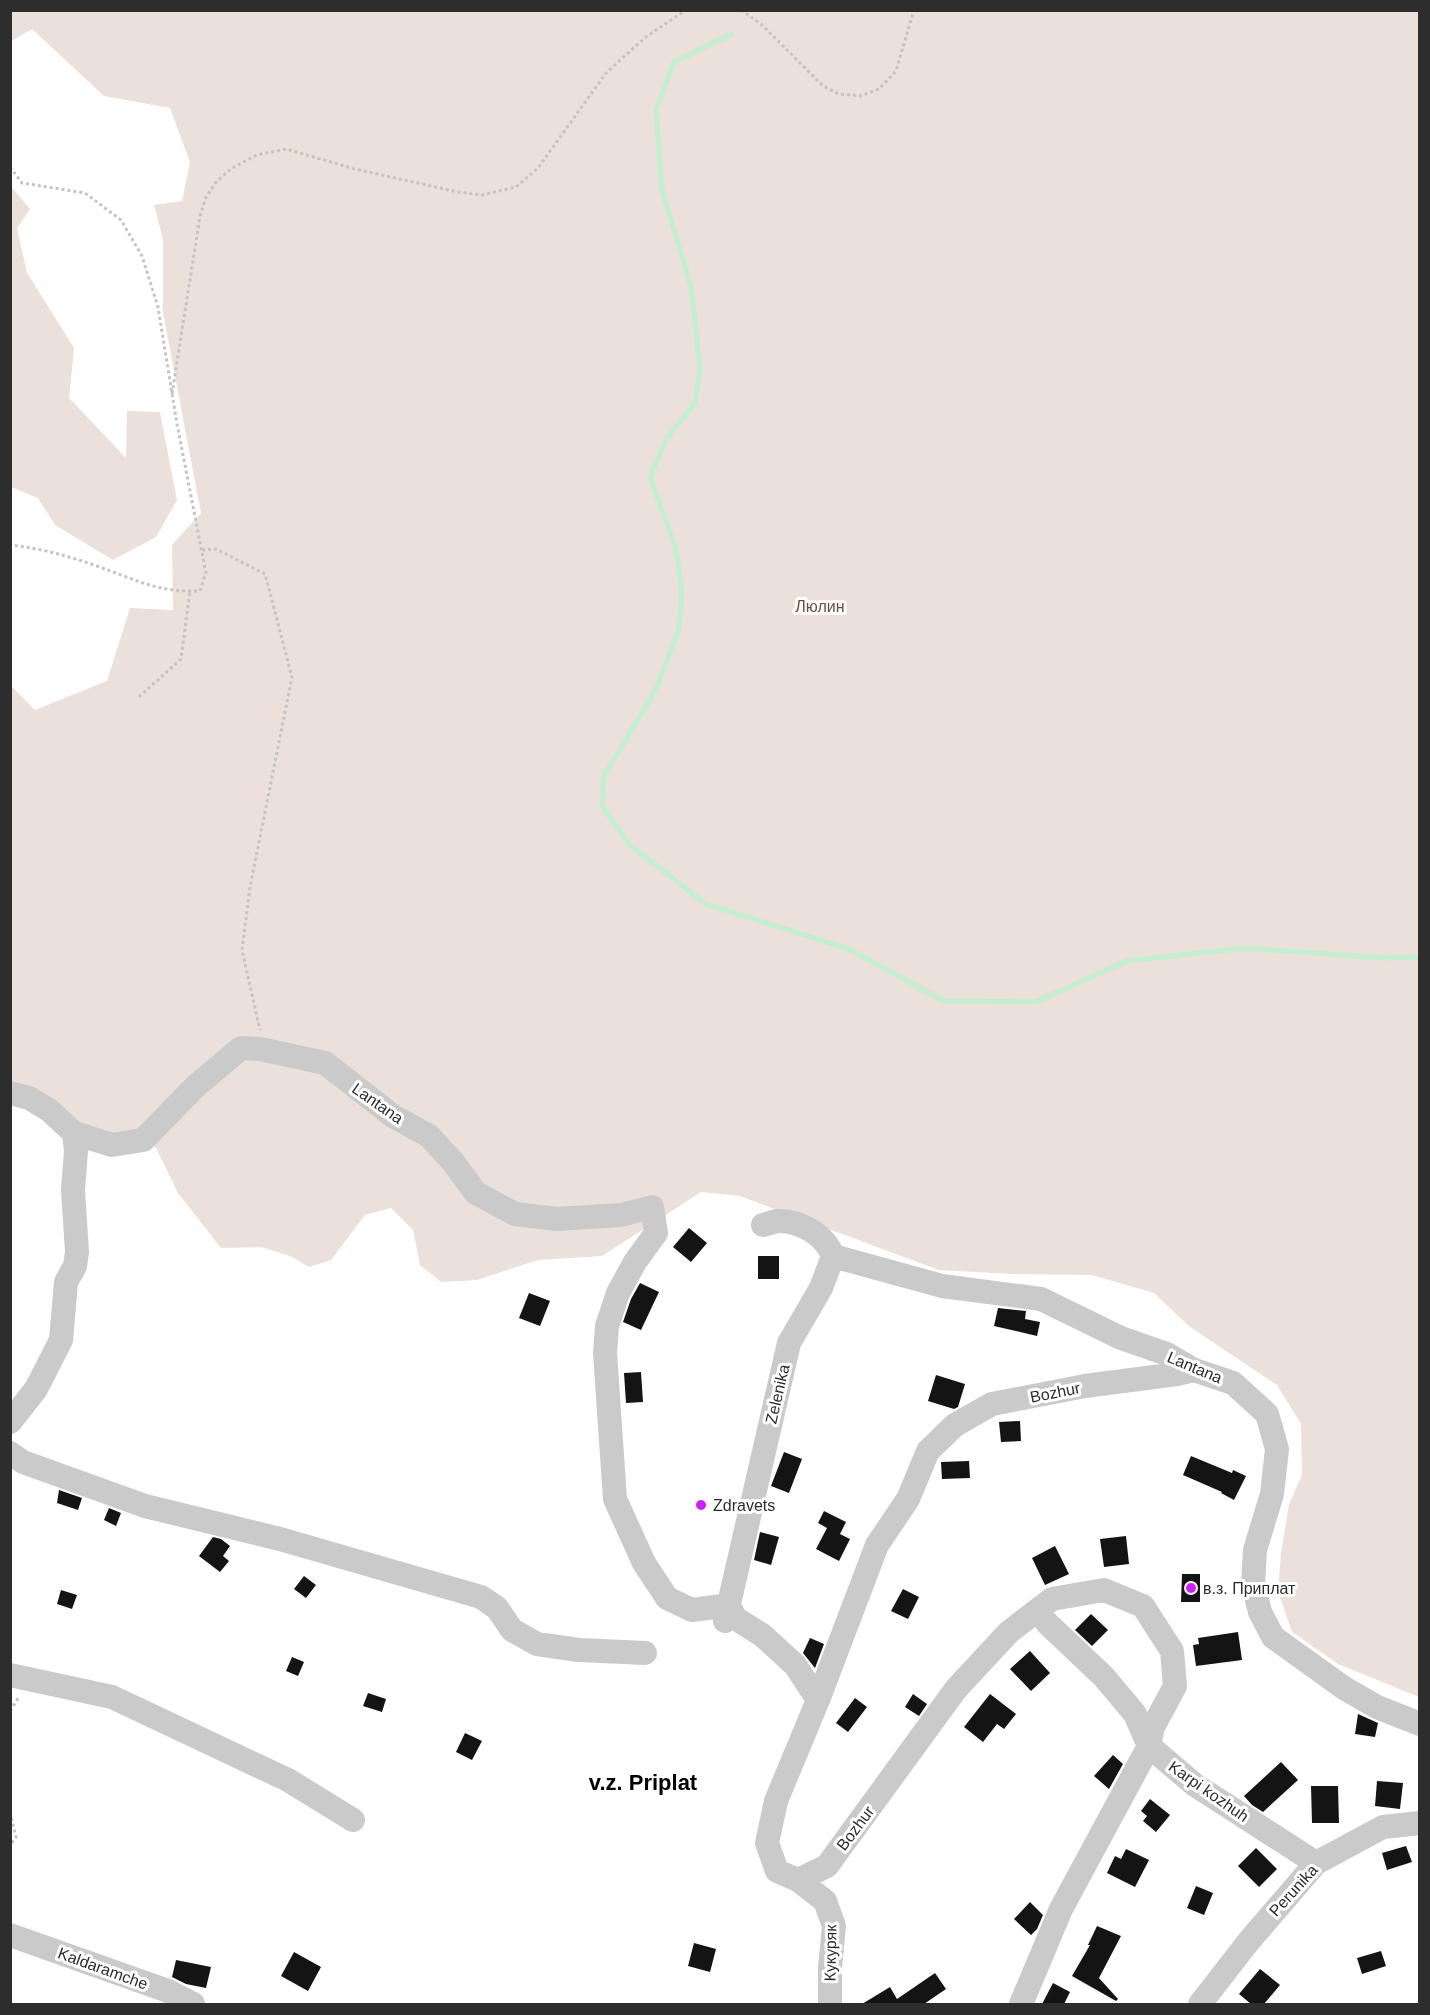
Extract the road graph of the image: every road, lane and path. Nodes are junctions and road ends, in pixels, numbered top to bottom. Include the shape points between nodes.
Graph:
1 (686, 10) edge
2 (741, 10) edge
3 (914, 10) edge
4 (10, 167) edge
5 (172, 394) junction
6 (10, 545) edge
7 (202, 550) junction
8 (190, 591) junction
9 (139, 697) dead end
10 (251, 1044) junction
11 (10, 1093) edge
12 (74, 1133) junction
13 (763, 1225) dead end
14 (833, 1256) junction
15 (1194, 1370) junction
16 (10, 1422) edge
17 (10, 1453) edge
18 (727, 1615) junction
19 (1047, 1623) dead end
20 (645, 1653) dead end
21 (10, 1675) edge
22 (818, 1701) junction
23 (1419, 1724) edge
24 (1149, 1746) junction
25 (10, 1812) edge
26 (353, 1820) dead end
27 (1419, 1823) edge
28 (10, 1845) edge
29 (1316, 1863) junction
30 (798, 1880) junction
31 (10, 1935) edge
32 (193, 2004) edge
33 (830, 2004) edge
34 (1020, 2004) edge
35 (1200, 2004) edge

1 - 5 path via 647,36 606,73 538,168 516,187 482,195 458,192 286,149 257,154 232,168 206,197 200,216
2 - 3 path via 761,24 823,86 839,94 860,96 879,89 896,71
4 - 5 path via 22,183 85,193 120,220 142,256 158,307
5 - 7 path
6 - 8 path via 39,548 141,583
7 - 8 path via 206,573 200,591
7 - 10 path via 216,549 265,574 292,677 250,887 242,950
8 - 9 path via 181,659
10 - 12 street via 196,1086 143,1140 112,1144
10 - 18 street, Lantana via 325,1063 393,1116 429,1136 476,1193 515,1214 557,1219 621,1215 652,1207 656,1233 618,1293 607,1326 605,1353 615,1499 644,1563 667,1598 692,1610
11 - 12 street via 29,1098 49,1110
12 - 16 street via 77,1252 66,1282 61,1340 36,1389
13 - 14 street via 778,1221 800,1225 829,1245
14 - 15 street, Lantana via 942,1286 1041,1299 1121,1338 1167,1354
14 - 18 street, Zelenika via 821,1288 789,1343
15 - 22 street, Bozhur via 992,1404 955,1425 928,1451 908,1499 877,1545
15 - 23 street, Lantana via 1233,1383 1267,1414 1277,1449 1272,1494 1255,1550 1253,1584 1260,1612 1274,1637 1344,1688
17 - 20 street via 23,1462 145,1506 280,1539 481,1598 497,1608 512,1630 537,1644
18 - 22 street via 762,1635 795,1665
19 - 24 street, Karpi kozhuh via 1104,1677 1135,1714
21 - 26 street via 112,1696 288,1780
22 - 30 street, Bozhur via 776,1801 766,1843 777,1871
24 - 29 street, Karpi kozhuh via 1195,1785
24 - 30 street, Bozhur via 1153,1727 1175,1686 1172,1651 1143,1606 1104,1590 1052,1599 1009,1632 956,1689 827,1866
24 - 34 street, Bozhur via 1060,1909
25 - 28 path via 16,1838
27 - 29 street, Perunika via 1383,1827
29 - 35 street, Perunika
30 - 33 street, Кукуряк via 825,1901 834,1926
31 - 32 street, Kaldaramche via 168,1991

